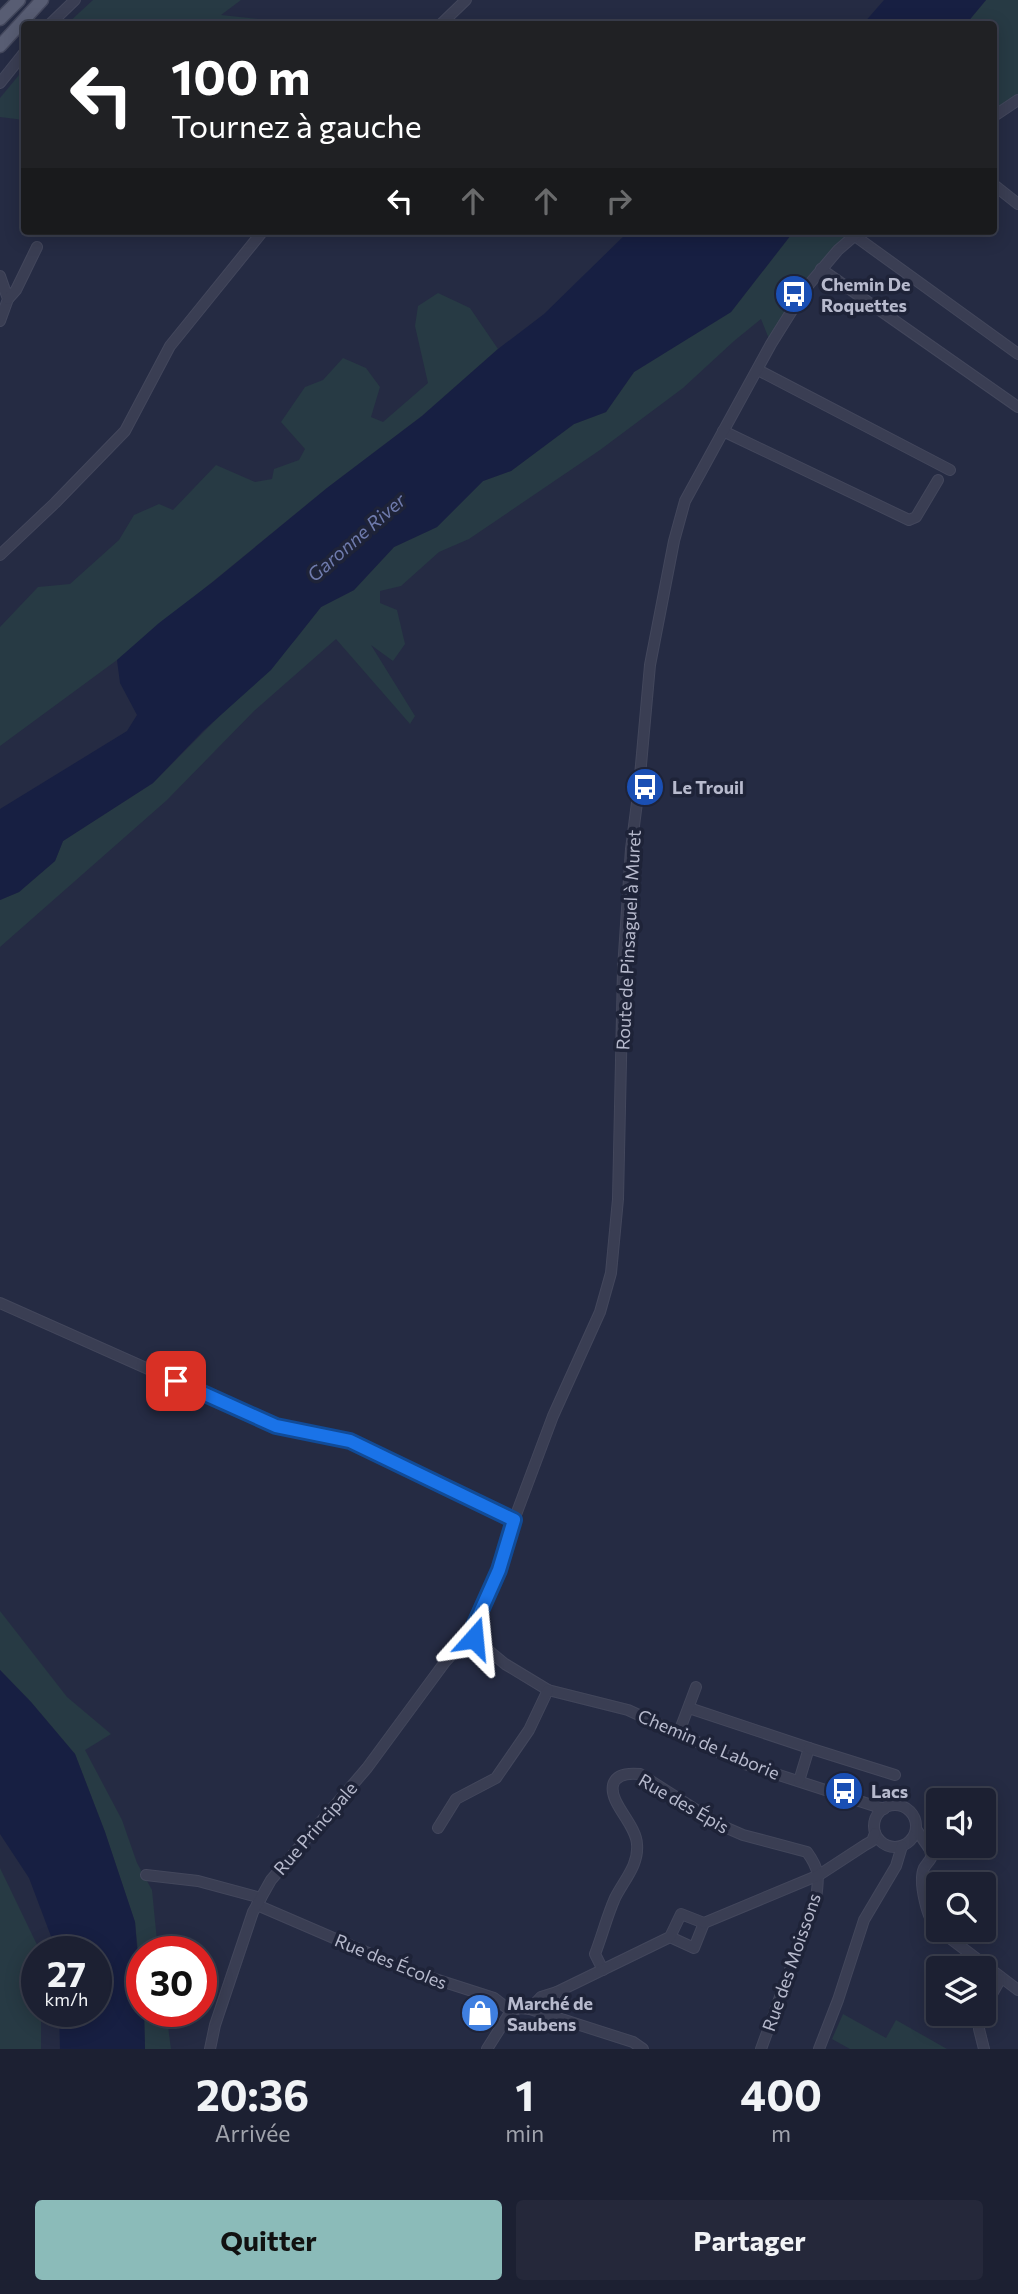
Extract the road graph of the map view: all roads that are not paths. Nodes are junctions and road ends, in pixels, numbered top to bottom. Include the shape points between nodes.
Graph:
1 (19, 0) edge
2 (42, 0) edge
3 (75, 0) edge
4 (466, 0) edge
5 (0, 19) edge
6 (23, 21) edge
7 (53, 21) edge
8 (444, 21) edge
9 (21, 23) edge
10 (0, 46) edge
11 (21, 57) edge
12 (0, 83) edge
13 (1018, 100) edge
14 (997, 114) edge
15 (997, 187) edge
16 (1018, 204) edge
17 (260, 235) edge
18 (855, 235) edge
19 (860, 235) edge
20 (37, 247) dead end
21 (821, 268) junction
22 (0, 276) edge
23 (8, 299) junction
24 (0, 321) edge
25 (1018, 354) edge
26 (758, 370) junction
27 (1018, 407) edge
28 (723, 431) junction
29 (950, 470) dead end
30 (938, 480) dead end
31 (0, 555) edge
32 (0, 1303) edge
33 (514, 1520) junction
34 (470, 1635) junction
35 (696, 1687) dead end
36 (548, 1690) junction
37 (689, 1708) junction
38 (679, 1732) junction
39 (808, 1748) junction
40 (895, 1775) dead end
41 (799, 1782) junction
42 (868, 1804) junction
43 (884, 1809) junction
44 (876, 1818) junction
45 (438, 1828) dead end
46 (914, 1834) junction
47 (882, 1840) junction
48 (902, 1846) junction
49 (896, 1860) junction
50 (146, 1875) dead end
51 (819, 1875) junction
52 (259, 1901) junction
53 (926, 1906) edge
54 (704, 1923) junction
55 (670, 1937) junction
56 (954, 1942) edge
57 (603, 1970) junction
58 (1001, 1978) junction
59 (996, 1987) edge
60 (1018, 1990) edge
61 (557, 1992) junction
62 (530, 2009) junction
63 (510, 2011) junction
64 (548, 2014) junction
65 (979, 2026) edge
66 (210, 2049) edge
67 (487, 2049) edge
68 (643, 2049) edge
69 (761, 2049) edge
70 (818, 2049) edge
71 (984, 2049) edge

1 - 5 main road
2 - 6 main road
3 - 7 street
4 - 8 street
9 - 10 main road
11 - 12 street
13 - 14 street
15 - 16 street
17 - 31 street via 170,346 125,431
18 - 21 street, Route de Pinsaguel à Muret
19 - 25 street
20 - 23 street
21 - 26 street, Route de Pinsaguel à Muret
21 - 27 street
22 - 23 street
23 - 24 street
26 - 28 street, Route de Pinsaguel à Muret
26 - 29 street
28 - 30 street via 909,520 916,517
28 - 33 street, Route de Pinsaguel à Muret via 685,501 650,665 626,904 618,1199 611,1273 600,1312 553,1416
32 - 33 street via 276,1426 350,1441
33 - 34 street via 499,1570
34 - 36 street, Chemin de Laborie via 505,1664
34 - 52 street, Rue Principale
35 - 37 street
36 - 38 street, Chemin de Laborie via 628,1710
36 - 45 street via 529,1730 496,1778 456,1800
37 - 38 street
37 - 39 street
38 - 41 street, Chemin de Laborie via 745,1764
39 - 40 street
39 - 41 street
41 - 42 street, Chemin de Laborie
42 - 43 street, Chemin de Laborie
42 - 44 street
43 - 44 street
43 - 46 street via 894,1805 908,1810 915,1822
44 - 47 street
46 - 48 street
46 - 53 street via 927,1846 931,1858 924,1868
47 - 48 street
47 - 49 street
47 - 51 street via 865,1845
48 - 49 street
49 - 70 street via 864,1920
50 - 52 street, Rue des Écoles via 198,1881
51 - 54 street
51 - 57 street, Rue des Épis via 807,1852 720,1825 640,1774 627,1773 613,1786 614,1798 633,1827 637,1853 596,1954
51 - 69 street, Rue des Moissons via 816,1899
52 - 63 street, Rue des Écoles via 410,1971 494,1998
52 - 66 street, Rue Principale
54 - 55 street via 681,1914
54 - 55 street via 694,1948
55 - 57 street
56 - 58 street
57 - 61 street
58 - 59 street
58 - 60 street
61 - 62 street via 541,1997
61 - 64 street
62 - 63 street
62 - 64 street
63 - 67 street
64 - 68 street
65 - 71 street

